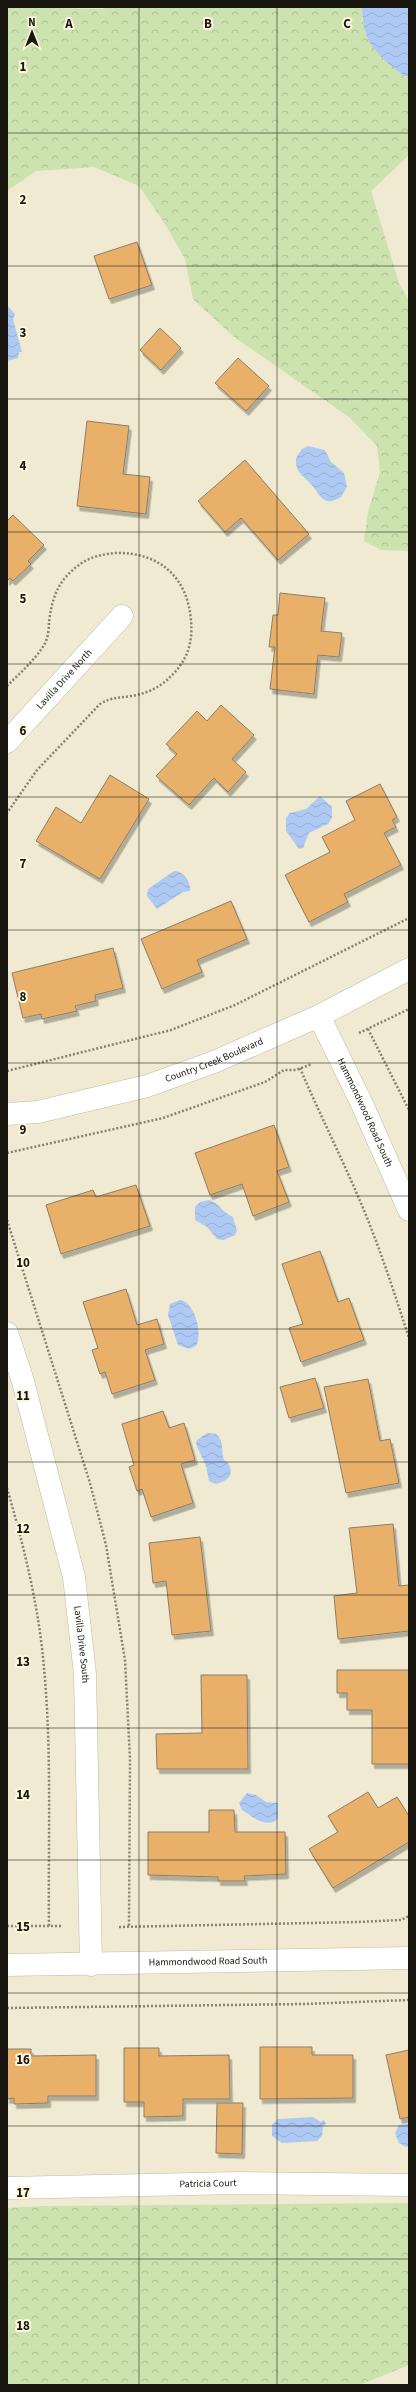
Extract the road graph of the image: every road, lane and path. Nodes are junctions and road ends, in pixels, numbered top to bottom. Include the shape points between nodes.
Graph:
1 (122, 616) dead end
2 (7, 742) edge
3 (409, 918) edge
4 (409, 969) edge
5 (319, 1016) junction
6 (368, 1029) dead end
7 (300, 1068) dead end
8 (7, 1071) edge
9 (409, 1110) edge
10 (7, 1114) edge
11 (409, 1210) edge
12 (7, 1333) edge
13 (409, 1338) edge
14 (7, 1488) edge
15 (409, 1916) edge
16 (7, 1926) edge
17 (49, 1926) junction
18 (90, 1926) junction
19 (409, 1958) edge
20 (7, 1965) edge
21 (91, 1965) junction
22 (409, 2000) edge
23 (7, 2008) edge
24 (409, 2185) edge
25 (7, 2188) edge

1 - 2 street, Lavilla Drive North
3 - 8 path via 235,1005 171,1030
4 - 5 street, Country Creek Boulevard
5 - 10 street, Country Creek Boulevard via 214,1062 147,1086 38,1112
5 - 11 street, Hammondwood Road South
6 - 9 path
7 - 13 path via 323,1124 360,1201 394,1290
12 - 18 street, Lavilla Drive South via 22,1378 74,1577 85,1674
14 - 17 path via 30,1572 44,1667 48,1719
15 - 18 path via 401,1920 358,1922
16 - 17 path
17 - 18 path
18 - 21 street, Lavilla Drive South
19 - 21 street, Hammondwood Road South
20 - 21 street, Hammondwood Road South
22 - 23 path via 311,2004
24 - 25 street, Patricia Court via 238,2183

